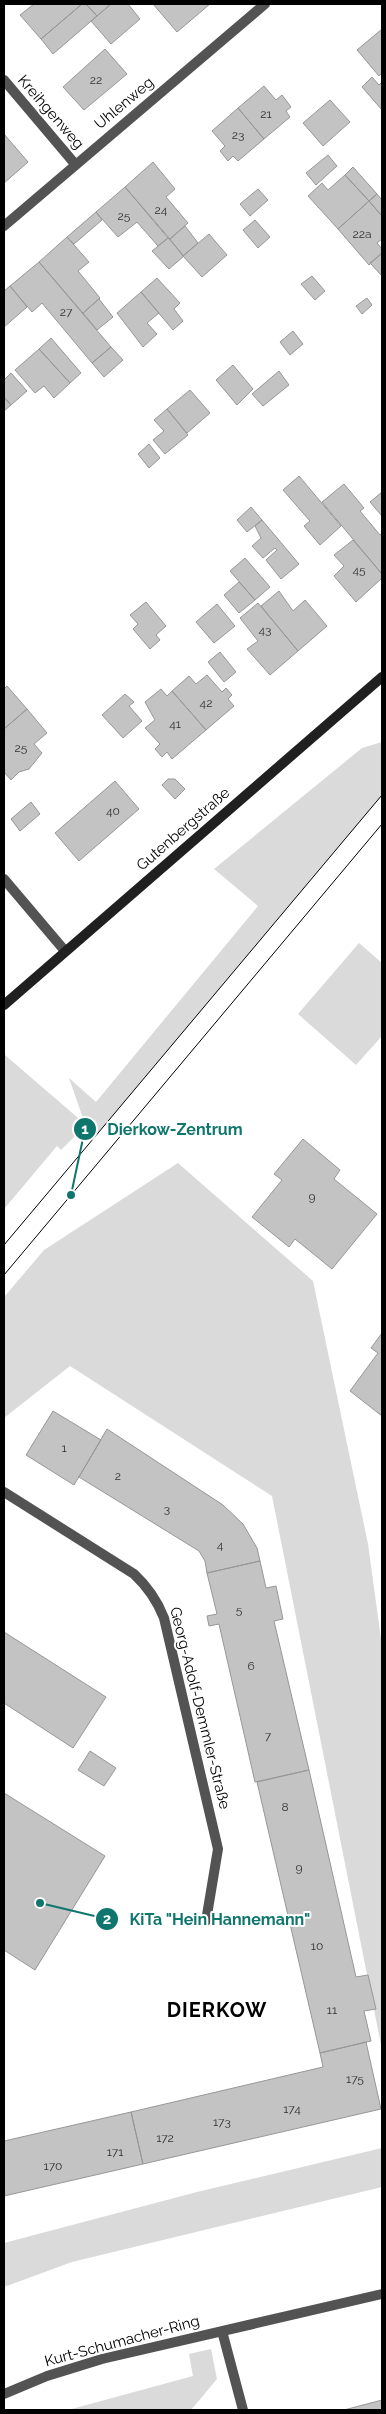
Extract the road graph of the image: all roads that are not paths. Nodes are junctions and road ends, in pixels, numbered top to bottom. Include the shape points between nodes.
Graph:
1 (265, 4) edge
2 (4, 80) edge
3 (75, 164) junction
4 (4, 226) edge
5 (382, 677) edge
6 (4, 879) edge
7 (65, 951) junction
8 (4, 1005) edge
9 (4, 1492) edge
10 (206, 1921) dead end
11 (382, 2294) edge
12 (222, 2331) junction
13 (4, 2394) edge
14 (243, 2410) edge

1 - 3 street, Uhlenweg
2 - 3 street, Kreihgenweg
3 - 4 street, Uhlenweg
5 - 7 street, Gutenbergstraße
6 - 7 street
7 - 8 street, Gutenbergstraße
9 - 10 street, Georg-Adolf-Demmler-Straße via 134,1574 158,1601 218,1849
11 - 12 street, Kurt-Schumacher-Ring
12 - 13 street, Kurt-Schumacher-Ring via 72,2367
12 - 14 street, Kurt-Schumacher-Ring

